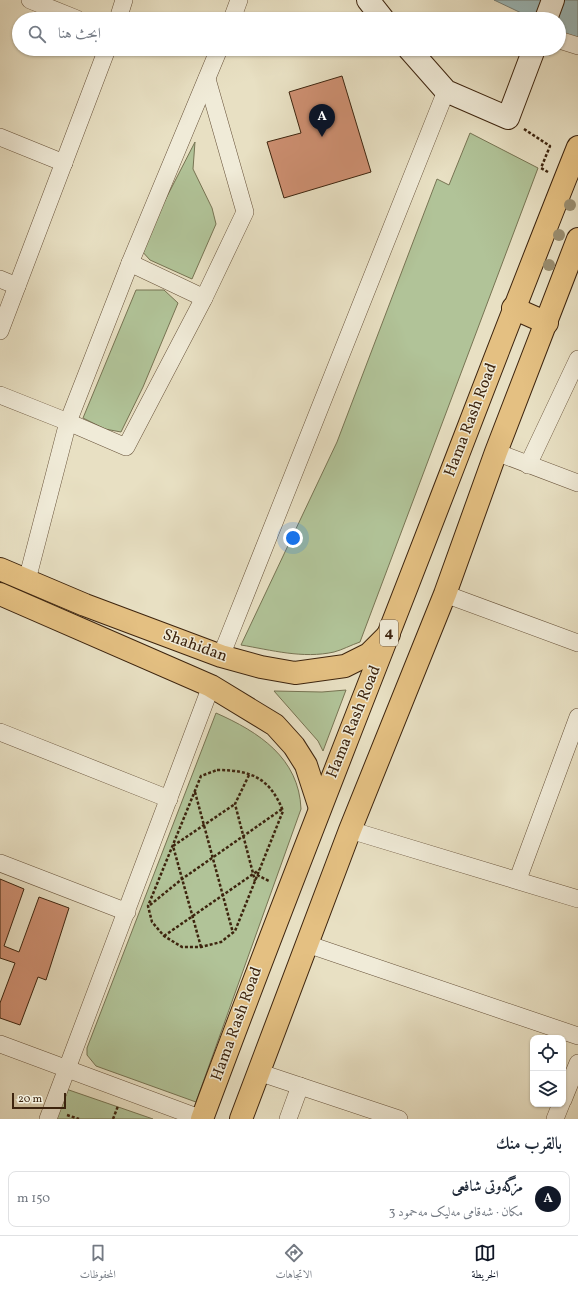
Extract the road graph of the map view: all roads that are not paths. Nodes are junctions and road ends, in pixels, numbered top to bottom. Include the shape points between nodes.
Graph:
1 (30, 0) edge
2 (124, 0) edge
3 (239, 0) edge
4 (368, 0) edge
5 (554, 0) edge
6 (60, 12) edge
7 (120, 12) edge
8 (235, 12) edge
9 (377, 12) edge
10 (549, 12) edge
11 (566, 42) edge
12 (578, 46) edge
13 (104, 56) edge
14 (216, 56) edge
15 (415, 56) edge
16 (531, 56) edge
17 (207, 79) junction
18 (446, 91) junction
19 (0, 137) edge
20 (578, 147) edge
21 (64, 163) junction
22 (578, 240) edge
23 (130, 263) junction
24 (0, 279) edge
25 (17, 286) junction
26 (204, 298) junction
27 (513, 308) junction
28 (547, 323) junction
29 (0, 331) edge
30 (578, 359) edge
31 (0, 395) edge
32 (68, 422) junction
33 (496, 452) junction
34 (528, 465) junction
35 (578, 483) edge
36 (0, 569) edge
37 (27, 580) junction
38 (0, 594) edge
39 (445, 594) junction
40 (84, 605) junction
41 (76, 627) junction
42 (389, 634) junction
43 (578, 643) edge
44 (221, 656) junction
45 (211, 686) junction
46 (578, 717) edge
47 (0, 732) edge
48 (169, 799) junction
49 (320, 808) junction
50 (350, 830) junction
51 (0, 862) edge
52 (518, 879) junction
53 (578, 899) edge
54 (126, 912) junction
55 (307, 944) junction
56 (578, 1036) edge
57 (1, 1049) edge
58 (578, 1062) edge
59 (67, 1070) junction
60 (258, 1072) junction
61 (300, 1086) junction
62 (566, 1092) edge
63 (560, 1107) edge
64 (48, 1119) edge
65 (202, 1119) edge
66 (241, 1119) edge
67 (288, 1119) edge
68 (399, 1119) edge
69 (555, 1119) edge

1 - 6 street
2 - 7 street
3 - 8 street
4 - 9 street
5 - 10 street
11 - 12 street
13 - 21 street
14 - 17 street
15 - 18 street
16 - 18 street via 508,118
17 - 23 street
17 - 26 street via 245,212
18 - 44 street
19 - 21 street
20 - 27 main road, Hama Rash Road / 4
21 - 25 street
22 - 28 main road, 4
23 - 26 street
23 - 32 street
24 - 25 street
25 - 29 street
26 - 32 street via 126,448
27 - 28 main road
27 - 42 main road, Hama Rash Road / 4
28 - 33 main road, 4
30 - 34 street
31 - 32 street
32 - 37 street
33 - 34 street
33 - 39 main road, 4
34 - 35 street
36 - 37 main road, Shahidan
37 - 40 main road, Shahidan
38 - 41 main road
39 - 43 street
39 - 50 main road, 4
40 - 41 main road
40 - 44 main road, Shahidan
41 - 45 main road
42 - 44 main road, Shahidan via 369,654 345,666 318,671 295,673
42 - 49 main road, Hama Rash Road / 4
45 - 48 street
45 - 49 main road via 275,725 294,746 306,765
46 - 52 street
47 - 48 street
48 - 54 street
49 - 65 main road, Hama Rash Road / 4
50 - 52 street
50 - 55 main road, 4
51 - 54 street
52 - 53 street
54 - 59 street
55 - 56 street
55 - 60 main road, 4
57 - 59 street
58 - 62 street
59 - 64 street
59 - 65 street
60 - 61 street
60 - 66 main road, 4
61 - 67 street
61 - 68 street
63 - 69 street

